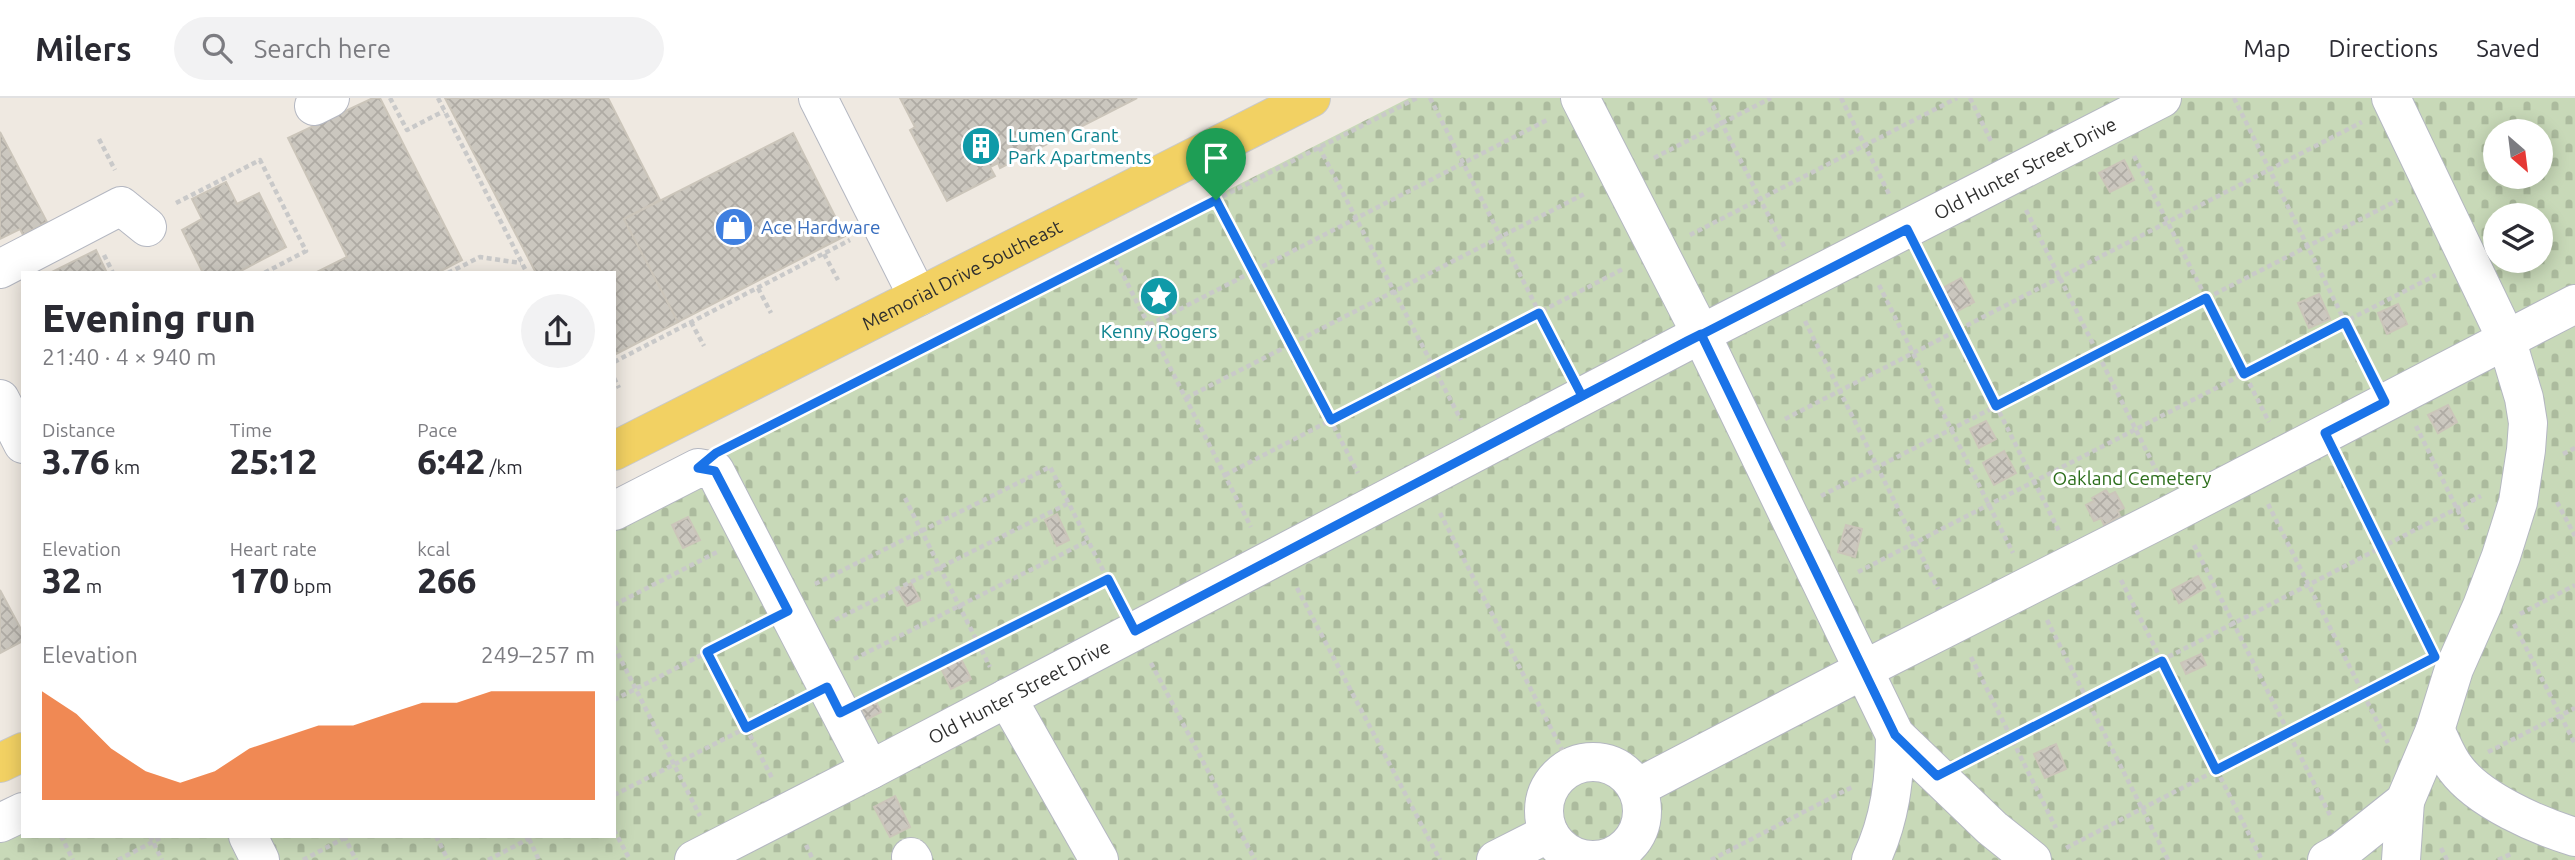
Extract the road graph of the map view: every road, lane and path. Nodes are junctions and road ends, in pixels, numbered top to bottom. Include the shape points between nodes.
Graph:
1 (390, 98) edge
2 (438, 98) edge
3 (818, 98) edge
4 (1311, 98) edge
5 (1417, 98) edge
6 (1430, 98) edge
7 (1709, 98) edge
8 (1771, 98) edge
9 (1841, 98) edge
10 (1957, 98) edge
11 (2162, 98) edge
12 (2234, 98) edge
13 (2393, 102) edge
14 (1568, 107) edge
15 (444, 111) junction
16 (2116, 121) junction
17 (1722, 123) junction
18 (99, 139) dead end
19 (1865, 145) junction
20 (1319, 147) junction
21 (1652, 159) dead end
22 (1464, 164) junction
23 (2269, 170) junction
24 (2431, 183) junction
25 (1594, 189) dead end
26 (1760, 199) junction
27 (1216, 200) junction
28 (140, 204) junction
29 (1356, 219) junction
30 (2168, 223) junction
31 (1907, 229) junction
32 (1501, 237) junction
33 (850, 240) dead end
34 (1679, 240) dead end
35 (2307, 247) junction
36 (1112, 253) junction
37 (824, 254) junction
38 (2468, 259) junction
39 (522, 263) junction
40 (1633, 264) dead end
41 (0, 269) edge
42 (268, 271) edge
43 (452, 271) edge
44 (526, 271) edge
45 (1253, 272) junction
46 (838, 280) dead end
47 (1796, 285) junction
48 (758, 288) junction
49 (1394, 291) junction
50 (918, 297) junction
51 (2206, 298) junction
52 (2575, 304) edge
53 (771, 313) dead end
54 (1539, 313) junction
55 (691, 322) junction
56 (2345, 322) junction
57 (1149, 326) junction
58 (1958, 331) junction
59 (1701, 334) junction
60 (2506, 338) junction
61 (1291, 344) junction
62 (704, 346) dead end
63 (616, 361) edge
64 (1434, 367) junction
65 (2244, 374) junction
66 (616, 383) edge
67 (619, 388) dead end
68 (1840, 392) junction
69 (1582, 396) junction
70 (1186, 398) junction
71 (2392, 398) junction
72 (0, 399) edge
73 (1996, 406) junction
74 (1331, 420) junction
75 (1784, 420) dead end
76 (2325, 433) junction
77 (21, 440) edge
78 (2575, 448) edge
79 (616, 450) edge
80 (1477, 451) junction
81 (2285, 454) junction
82 (698, 468) junction
83 (1877, 468) junction
84 (2252, 472) junction
85 (2523, 474) junction
86 (1225, 475) junction
87 (2034, 482) junction
88 (905, 498) dead end
89 (1811, 502) dead end
90 (1069, 503) junction
91 (1375, 505) junction
92 (2456, 509) junction
93 (616, 510) edge
94 (1439, 512) dead end
95 (922, 531) junction
96 (749, 536) junction
97 (1088, 541) junction
98 (1915, 543) junction
99 (2381, 547) junction
100 (2090, 555) junction
101 (940, 567) junction
102 (1282, 573) junction
103 (1848, 577) dead end
104 (1108, 579) junction
105 (2309, 584) junction
106 (2575, 585) edge
107 (616, 604) edge
108 (960, 606) junction
109 (790, 617) junction
110 (1954, 624) junction
111 (979, 643) junction
112 (1142, 646) junction
113 (616, 650) edge
114 (707, 652) junction
115 (2162, 661) junction
116 (1863, 670) junction
117 (2442, 671) junction
118 (636, 689) junction
119 (829, 692) junction
120 (2364, 694) junction
121 (1007, 698) junction
122 (616, 699) edge
123 (2575, 708) edge
124 (2561, 716) junction
125 (746, 728) junction
126 (2435, 730) junction
127 (2011, 738) junction
128 (2575, 744) edge
129 (1895, 750) junction
130 (21, 753) edge
131 (0, 763) edge
132 (674, 764) junction
133 (1571, 767) junction
134 (2455, 769) junction
135 (870, 770) junction
136 (2216, 770) junction
137 (1937, 776) junction
138 (1637, 788) junction
139 (616, 794) edge
140 (2408, 794) junction
141 (789, 811) junction
142 (21, 813) edge
143 (0, 823) edge
144 (1549, 833) junction
145 (616, 834) edge
146 (2575, 837) edge
147 (62, 838) edge
148 (249, 838) edge
149 (344, 838) edge
150 (346, 838) edge
151 (437, 838) edge
152 (528, 838) edge
153 (530, 838) edge
154 (152, 839) edge
155 (706, 854) edge
156 (2050, 854) edge
157 (1617, 857) edge
158 (73, 860) edge
159 (118, 860) edge
160 (162, 860) edge
161 (260, 860) edge
162 (303, 860) edge
163 (356, 860) edge
164 (448, 860) edge
165 (488, 860) edge
166 (540, 860) edge
167 (630, 860) edge
168 (813, 860) edge
169 (1099, 860) edge
170 (1255, 860) edge
171 (1440, 860) edge
172 (1496, 860) edge
173 (1711, 860) edge
174 (1871, 860) edge
175 (2071, 860) edge
176 (2262, 860) edge
177 (2327, 860) edge
178 (2401, 860) edge
179 (2447, 860) edge

1 - 15 path via 407,130
2 - 15 path
3 - 50 street
4 - 50 main road, Memorial Drive Southeast
5 - 20 path
6 - 22 path
7 - 17 path
8 - 17 path
9 - 19 path
10 - 19 path
11 - 16 street, Old Hunter Street Drive
12 - 23 path
13 - 23 path
13 - 24 street
14 - 22 path
14 - 59 street
15 - 39 path
16 - 30 path
16 - 31 street, Old Hunter Street Drive
17 - 21 path
17 - 26 path
18 - 28 path
19 - 26 path
19 - 31 path
20 - 27 path
20 - 29 path
22 - 29 path
22 - 32 path
23 - 30 path
23 - 35 path
24 - 35 path
24 - 38 street
25 - 32 path
26 - 34 path
26 - 47 path
27 - 36 path
27 - 45 path
28 - 41 street
28 - 42 path via 260,160 306,251
29 - 45 path
29 - 49 path
30 - 51 path
30 - 58 path
31 - 47 street, Old Hunter Street Drive
31 - 58 path
32 - 49 path
32 - 54 path
33 - 37 path
35 - 51 path
35 - 56 path
36 - 57 path
36 - 82 path via 716,453
37 - 46 path
37 - 48 path
38 - 56 path
38 - 60 street
39 - 43 path via 480,257
39 - 44 path
40 - 54 path
45 - 57 path
45 - 61 path
47 - 59 street, Old Hunter Street Drive
47 - 68 path
48 - 53 path
48 - 55 path
49 - 61 path
49 - 64 path
50 - 79 main road, Memorial Drive Southeast
51 - 65 path
51 - 73 path
52 - 60 street
54 - 64 path
54 - 69 path
55 - 62 path
55 - 63 path
56 - 65 path
56 - 71 path
57 - 70 path
58 - 68 path
58 - 73 path
59 - 69 street, Old Hunter Street Drive
59 - 116 street
60 - 71 street
60 - 85 street via 2528,422
61 - 70 path
61 - 74 path
64 - 74 path
64 - 80 path
65 - 81 path
65 - 87 path
66 - 67 path
68 - 75 path
68 - 83 path
69 - 80 street, Old Hunter Street Drive
70 - 86 path
71 - 76 street
71 - 92 path
72 - 77 street
73 - 83 path
73 - 87 path
74 - 86 path
74 - 91 path
76 - 81 street
76 - 99 path
78 - 85 path
80 - 91 street, Old Hunter Street Drive
81 - 84 street
82 - 93 street
82 - 96 street via 715,471
83 - 89 path
83 - 98 path
84 - 100 street
84 - 105 path
85 - 92 path
85 - 117 street via 2501,556
86 - 102 path
87 - 98 path
87 - 100 path
88 - 95 path
90 - 95 path via 1050,467
90 - 97 path
90 - 101 path
91 - 102 street, Old Hunter Street Drive
92 - 99 path
94 - 133 path
95 - 101 path
95 - 109 path
96 - 107 path
96 - 109 street
97 - 104 path
97 - 108 path
98 - 103 path
98 - 110 path
99 - 105 path
99 - 117 path
100 - 110 street
100 - 115 path
101 - 108 path
101 - 109 path
102 - 112 street, Old Hunter Street Drive
102 - 171 path
104 - 111 path
104 - 112 path
105 - 115 path
105 - 120 path
106 - 124 path via 2511,618
108 - 111 path
108 - 119 path
109 - 114 path
109 - 119 street
110 - 116 street
110 - 127 path
111 - 119 path
111 - 121 path
112 - 121 street, Old Hunter Street Drive
112 - 170 path
113 - 118 path
114 - 118 path
114 - 125 path
115 - 127 path
115 - 136 path
116 - 129 street
116 - 138 street
117 - 120 path
117 - 126 street
118 - 122 path
118 - 132 path
119 - 125 path
119 - 135 street
120 - 136 path
120 - 140 path
121 - 135 street, Old Hunter Street Drive
121 - 169 street
123 - 124 path
124 - 128 path
124 - 134 path
125 - 132 path
125 - 141 path
126 - 134 street
126 - 140 street
127 - 137 path
127 - 156 path
129 - 137 street
129 - 173 path
129 - 174 street via 1890,809
130 - 131 main road
132 - 139 path
132 - 155 path
133 - 138 street via 1601,762 1628,776
133 - 144 street via 1558,776 1544,803
134 - 146 street via 2483,796
135 - 141 street, Old Hunter Street Drive
136 - 156 path
136 - 176 path
137 - 156 street via 1992,828
138 - 157 street via 1642,819 1637,833
140 - 177 street
140 - 178 street
140 - 179 path
141 - 155 street, Old Hunter Street Drive
141 - 168 path
142 - 143 street
144 - 157 street via 1570,855
144 - 172 street
145 - 167 path
147 - 158 path
148 - 161 street
149 - 162 path
150 - 163 path
151 - 164 path
152 - 165 path
153 - 166 path
154 - 159 path
154 - 160 path
156 - 175 path

